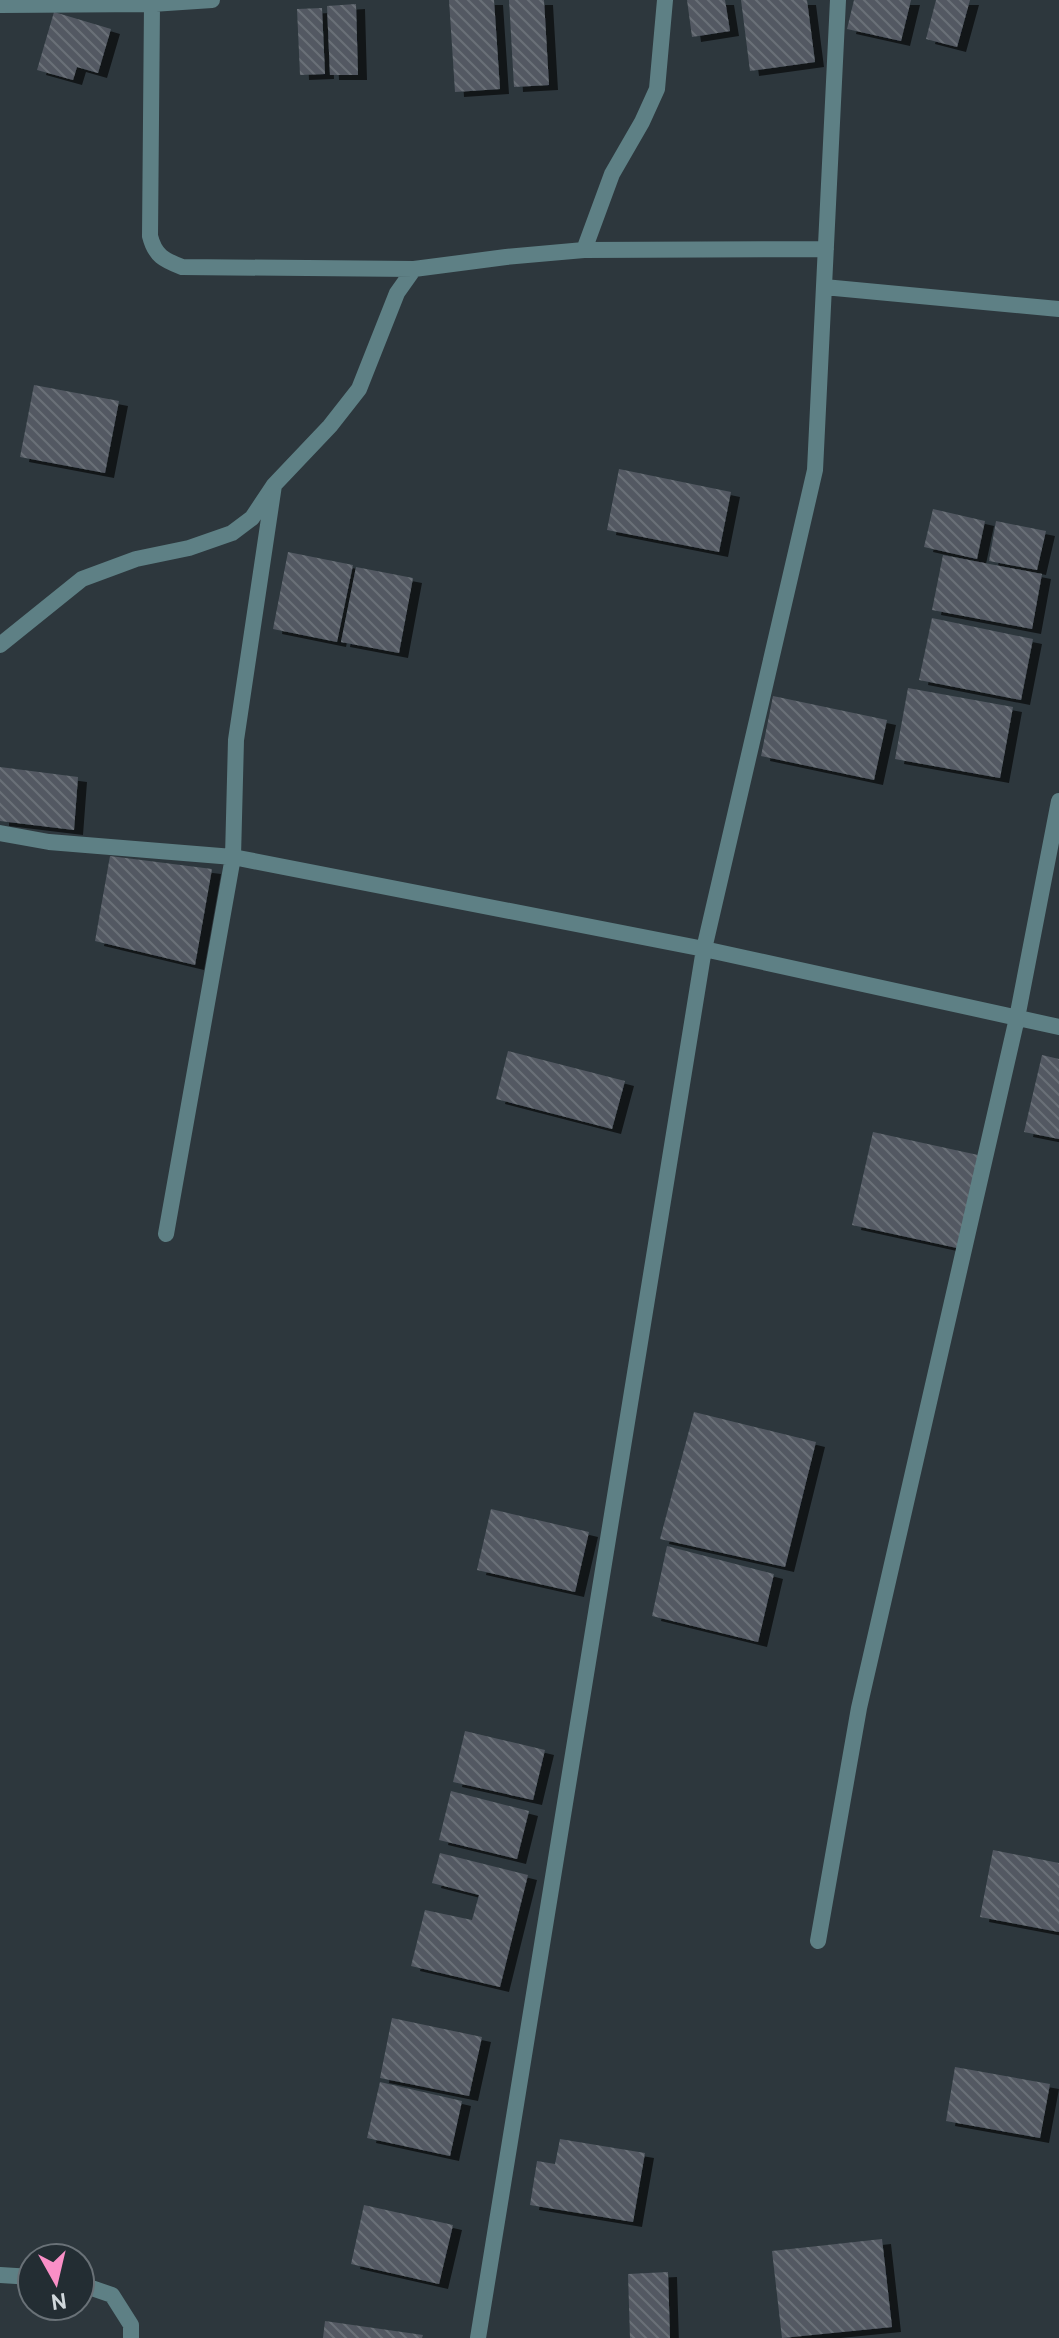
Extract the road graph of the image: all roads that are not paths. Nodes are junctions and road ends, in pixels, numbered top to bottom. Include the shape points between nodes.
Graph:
1 (212, 0) edge
2 (665, 0) edge
3 (838, 0) edge
4 (152, 4) junction
5 (0, 5) edge
6 (826, 249) junction
7 (584, 250) junction
8 (414, 269) junction
9 (824, 287) junction
10 (1059, 309) edge
11 (274, 485) junction
12 (0, 645) edge
13 (1059, 801) edge
14 (0, 833) edge
15 (233, 857) junction
16 (704, 949) junction
17 (1017, 1018) junction
18 (1059, 1027) edge
19 (166, 1234) dead end
20 (818, 1941) dead end
21 (96, 2290) edge
22 (131, 2338) edge
23 (478, 2338) edge

1 - 4 street
2 - 7 street via 657,89 612,174
3 - 6 street
4 - 5 street
4 - 8 street via 150,236 155,252 182,267
6 - 7 street
6 - 9 street
7 - 8 street
8 - 11 street via 397,293 359,389
9 - 10 street
9 - 16 street via 815,470
11 - 12 street via 252,518 232,533 82,579
11 - 15 street via 236,740
13 - 17 street
14 - 15 street
15 - 16 street
15 - 19 street
16 - 17 street
16 - 23 street
17 - 18 street
17 - 20 street via 859,1708
21 - 22 street via 112,2295 131,2325

